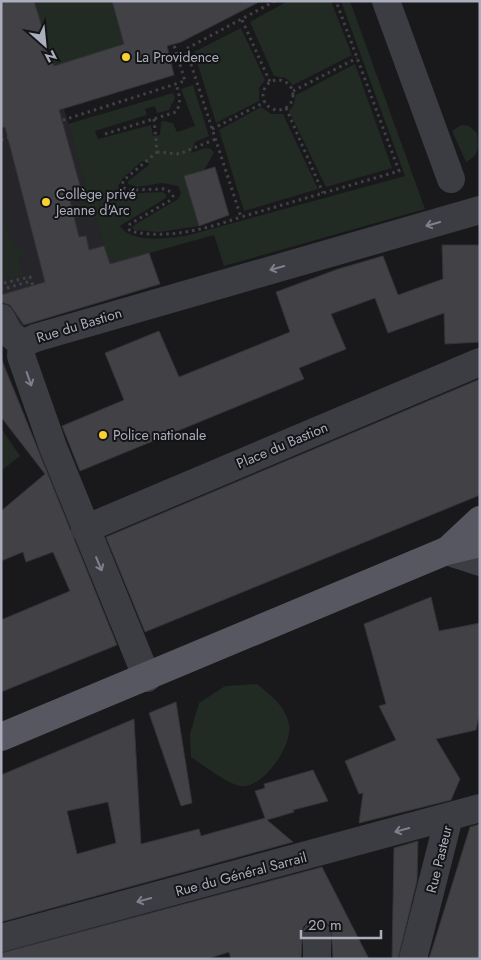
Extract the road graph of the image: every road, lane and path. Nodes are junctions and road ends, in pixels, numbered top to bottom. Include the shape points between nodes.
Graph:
1 (161, 1) edge
2 (275, 1) edge
3 (336, 1) edge
4 (386, 1) edge
5 (242, 20) junction
6 (170, 34) dead end
7 (174, 45) dead end
8 (357, 58) junction
9 (270, 82) junction
10 (176, 84) junction
11 (293, 91) junction
12 (265, 102) junction
13 (286, 108) junction
14 (154, 119) junction
15 (212, 129) junction
16 (105, 134) dead end
17 (216, 139) junction
18 (1, 140) edge
19 (157, 152) junction
20 (451, 179) dead end
21 (323, 193) junction
22 (480, 210) edge
23 (241, 217) junction
24 (31, 281) junction
25 (2, 283) edge
26 (32, 286) dead end
27 (7, 288) junction
28 (10, 292) dead end
29 (1, 318) edge
30 (22, 344) junction
31 (480, 362) edge
32 (480, 520) edge
33 (85, 529) junction
34 (480, 543) edge
35 (446, 551) junction
36 (480, 562) edge
37 (147, 678) junction
38 (1, 737) edge
39 (480, 808) edge
40 (450, 817) junction
41 (1, 938) edge
42 (413, 959) edge

1 - 6 path
2 - 5 path
3 - 8 path
4 - 20 street
5 - 9 path
5 - 15 path via 186,48
7 - 10 path via 184,81
8 - 11 path
8 - 21 path via 399,171
9 - 11 path via 283,81
9 - 12 path via 263,93
10 - 14 path via 180,97 176,112
10 - 18 path
11 - 13 path via 292,100
12 - 13 path via 276,110
12 - 15 path
13 - 21 path
14 - 16 path
14 - 19 path
15 - 17 path
17 - 19 path via 179,154
17 - 23 path
19 - 23 path via 122,184 130,190 164,189 173,196 130,224 130,231 167,235 201,230
21 - 23 path
22 -> 30 street, Rue du Bastion
24 - 25 path via 30,276
24 - 26 path
24 - 27 path
25 - 27 path
27 - 28 path
29 - 30 street via 9,333
30 -> 33 street, Rue du Bastion via 21,356
31 - 33 street, Place du Bastion
32 - 35 main road
33 -> 37 street, Rue du Bastion
34 - 35 main road
35 - 36 street
35 - 37 main road
37 - 38 main road
39 - 40 street, Rue du Général Sarrail
40 -> 41 street, Rue du Général Sarrail
40 - 42 street, Rue Pasteur

